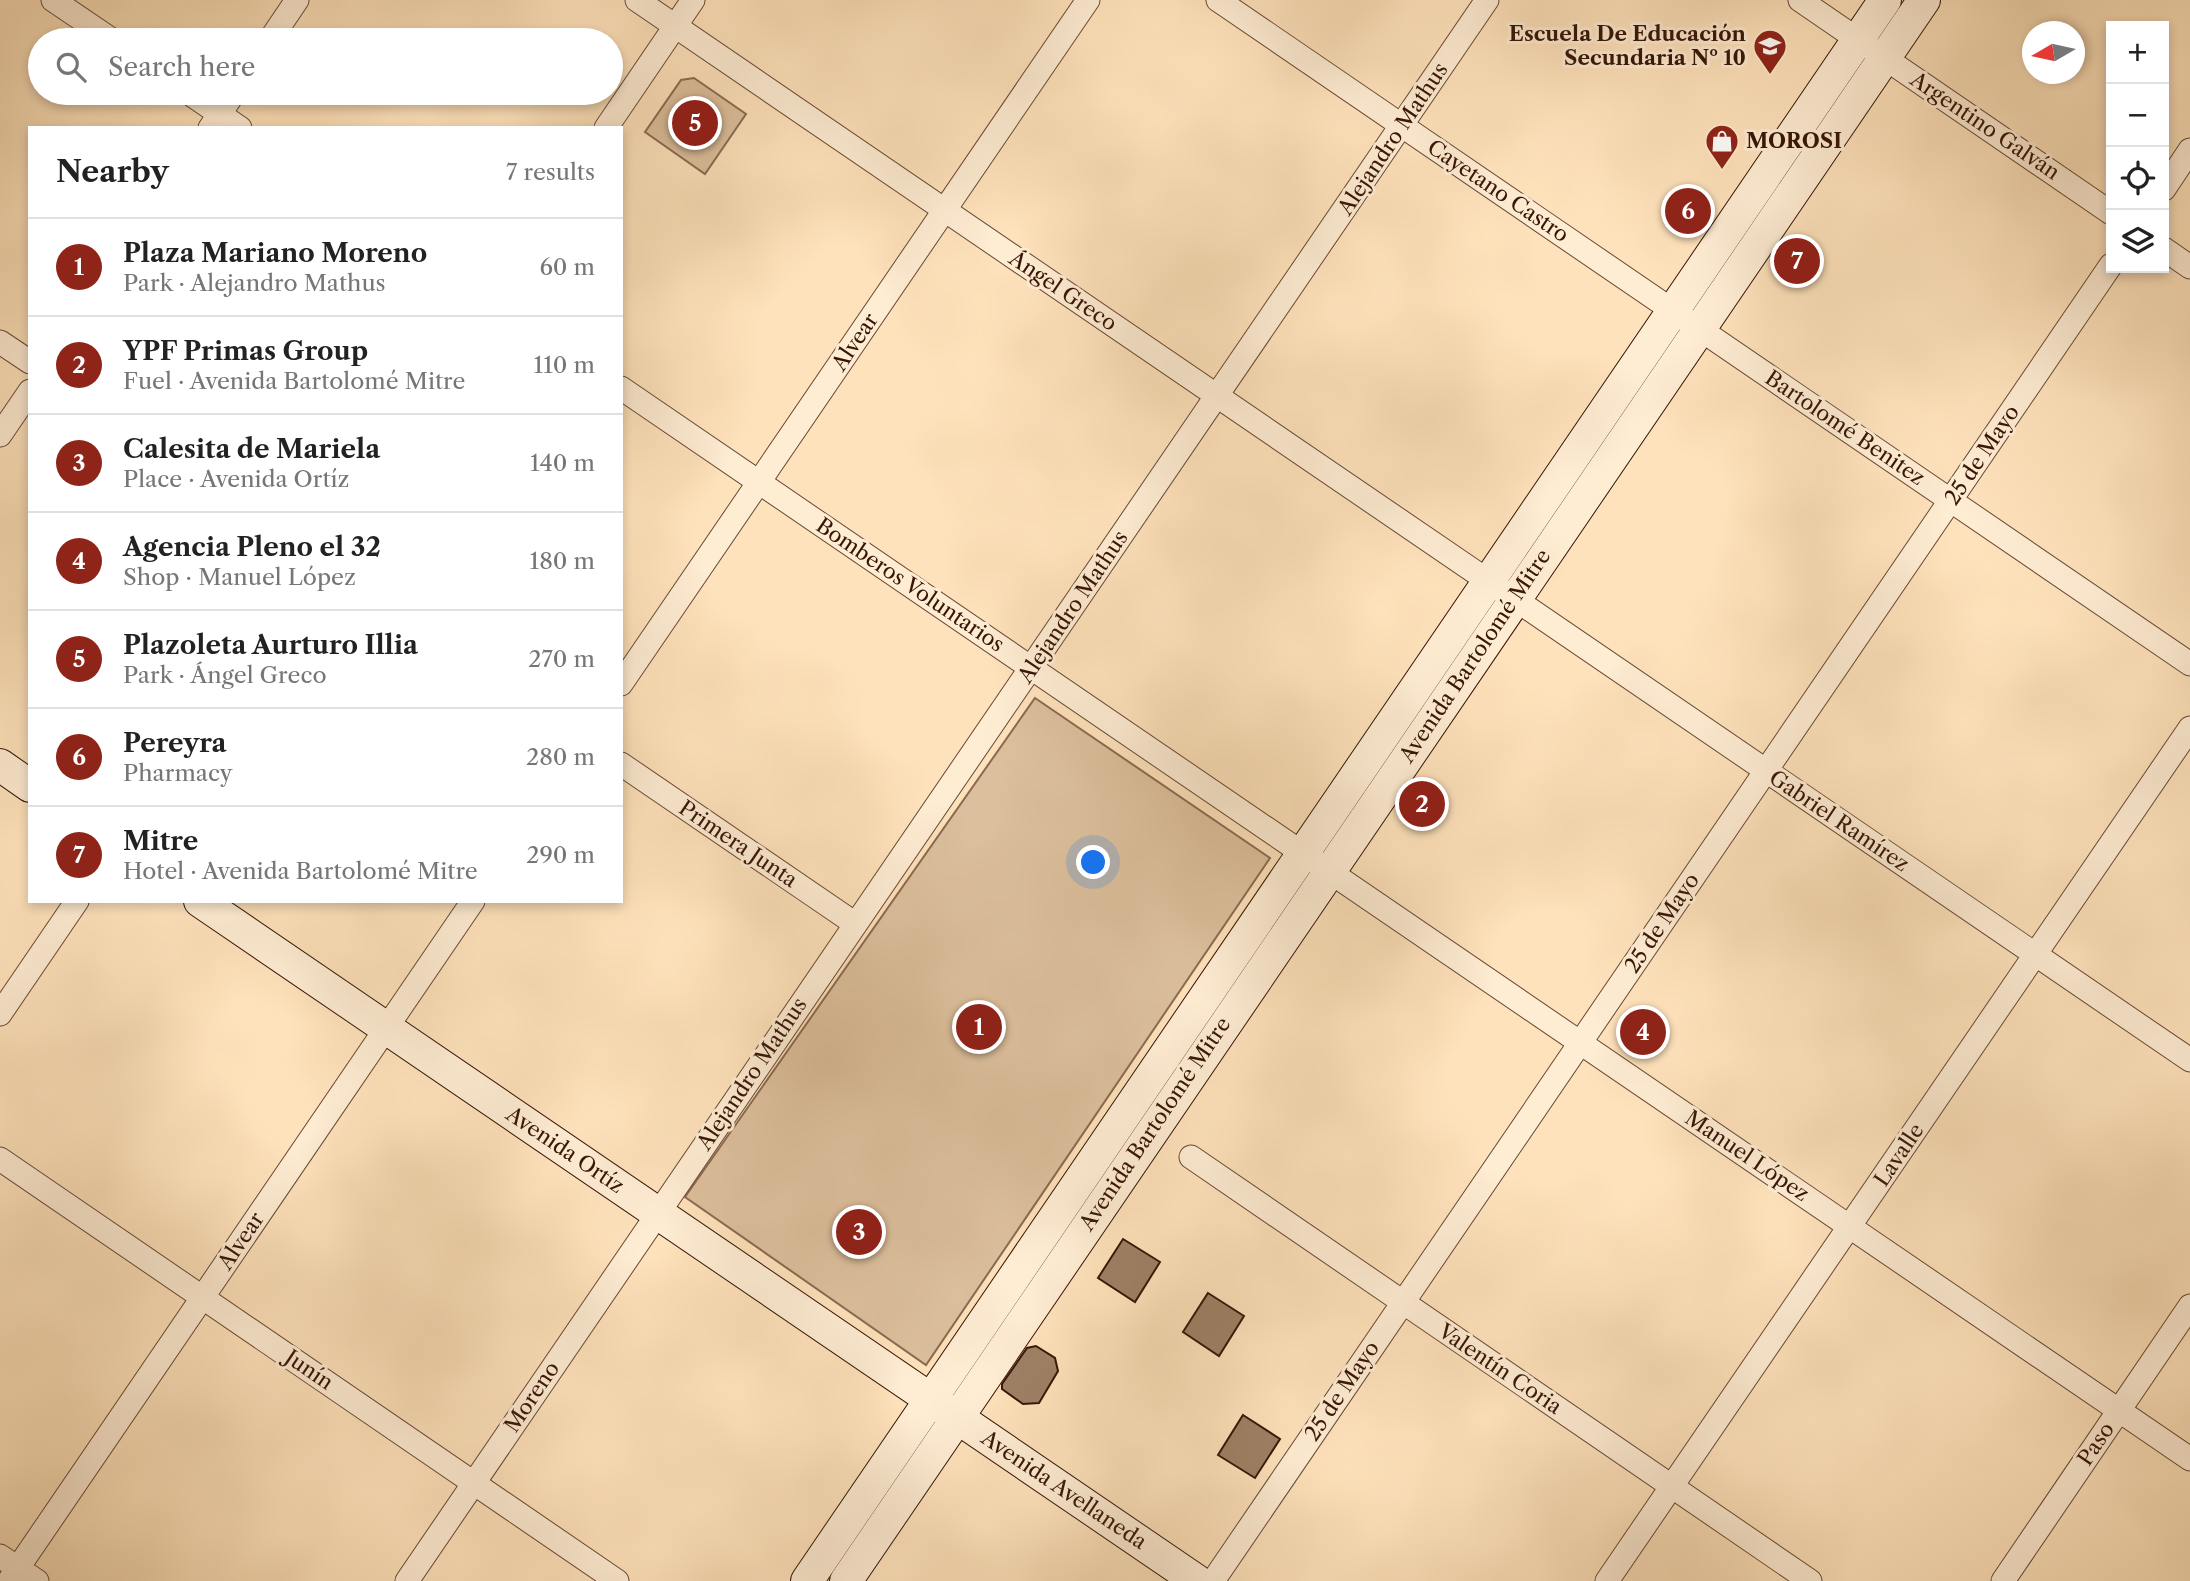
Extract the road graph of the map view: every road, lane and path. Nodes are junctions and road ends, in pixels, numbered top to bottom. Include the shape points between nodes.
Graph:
1 (53, 0) edge
2 (297, 0) edge
3 (637, 0) edge
4 (693, 0) edge
5 (1088, 0) edge
6 (1218, 0) edge
7 (1487, 0) edge
8 (1800, 0) edge
9 (1885, 0) edge
10 (1924, 0) edge
11 (675, 26) junction
12 (94, 28) edge
13 (278, 28) edge
14 (1858, 40) junction
15 (1885, 58) junction
16 (623, 103) edge
17 (200, 105) edge
18 (226, 105) edge
19 (622, 105) edge
20 (215, 121) edge
21 (1402, 125) junction
22 (233, 126) edge
23 (607, 126) edge
24 (2190, 150) edge
25 (2169, 182) edge
26 (945, 210) junction
27 (2107, 210) edge
28 (2169, 252) edge
29 (2190, 267) edge
30 (2106, 272) edge
31 (1673, 311) junction
32 (1699, 329) junction
33 (0, 342) edge
34 (28, 361) edge
35 (623, 389) edge
36 (28, 394) edge
37 (1217, 396) junction
38 (0, 435) edge
39 (759, 482) junction
40 (1951, 500) junction
41 (1489, 582) junction
42 (1514, 599) junction
43 (2190, 664) edge
44 (1031, 668) junction
45 (623, 681) edge
46 (2190, 728) edge
47 (0, 765) edge
48 (623, 765) edge
49 (1766, 771) junction
50 (28, 785) edge
51 (1316, 862) junction
52 (76, 903) edge
53 (203, 903) edge
54 (472, 903) edge
55 (854, 923) junction
56 (2035, 955) junction
57 (0, 1014) edge
58 (386, 1028) junction
59 (1580, 1043) junction
60 (2190, 1060) edge
61 (1191, 1157) dead end
62 (0, 1159) edge
63 (658, 1213) junction
64 (1849, 1226) junction
65 (202, 1298) junction
66 (1403, 1303) junction
67 (2190, 1306) edge
68 (943, 1408) junction
69 (2119, 1410) junction
70 (2190, 1459) edge
71 (474, 1483) junction
72 (1672, 1487) junction
73 (16, 1571) edge
74 (407, 1581) edge
75 (617, 1581) edge
76 (807, 1581) edge
77 (846, 1581) edge
78 (1197, 1581) edge
79 (1213, 1581) edge
80 (1607, 1581) edge
81 (1810, 1581) edge
82 (2003, 1581) edge

1 - 12 street
2 - 13 street
3 - 11 street, Ángel Greco
4 - 11 street
5 - 26 street, Alvear
6 - 21 street, Cayetano Castro
7 - 21 street, Alejandro Mathus
8 - 14 street, Argentino Galván
9 - 14 main road, Avenida Bartolomé Mitre
10 - 15 main road, Avenida Bartolomé Mitre
11 - 16 street
11 - 26 street, Ángel Greco
14 - 15 street, Argentino Galván
14 - 31 main road, Avenida Bartolomé Mitre
15 - 27 street, Argentino Galván
15 - 32 main road, Avenida Bartolomé Mitre
17 - 20 street
18 - 20 street
19 - 23 street
20 - 22 street
21 - 31 street, Cayetano Castro
21 - 37 street, Alejandro Mathus
24 - 25 street
26 - 37 street, Ángel Greco
26 - 39 street, Alvear
28 - 29 street
30 - 40 street, 25 de Mayo
31 - 32 street, Bartolomé Benitez
31 - 41 main road, Avenida Bartolomé Mitre
32 - 40 street, Bartolomé Benitez
32 - 42 main road, Avenida Bartolomé Mitre
33 - 34 street
35 - 39 street, Bomberos Voluntarios
36 - 38 street
37 - 41 street, Ángel Greco
37 - 44 street, Alejandro Mathus
39 - 44 street, Bomberos Voluntarios
39 - 45 street, Alvear
40 - 43 street, Bartolomé Benitez
40 - 49 street, 25 de Mayo
41 - 42 street, Gabriel Ramírez
41 - 51 main road, Avenida Bartolomé Mitre
42 - 49 street, Gabriel Ramírez
42 - 51 main road, Avenida Bartolomé Mitre
44 - 51 street, Bomberos Voluntarios
44 - 55 street, Alejandro Mathus
46 - 56 street, Lavalle
47 - 50 main road
48 - 55 street, Primera Junta
49 - 56 street, Gabriel Ramírez
49 - 59 street, 25 de Mayo
51 - 59 street, Manuel López
51 - 68 main road, Avenida Bartolomé Mitre
52 - 57 street
53 - 58 main road, Avenida Ortíz
54 - 58 street, Alvear
55 - 63 street, Alejandro Mathus
56 - 60 street, Gabriel Ramírez
56 - 64 street, Lavalle
58 - 63 main road, Avenida Ortíz
58 - 65 street, Alvear
59 - 64 street, Manuel López
59 - 66 street, 25 de Mayo
61 - 66 street, Valentín Coria
62 - 65 street, Junín
63 - 68 main road, Avenida Ortíz
63 - 71 street, Moreno
64 - 69 street, Manuel López
64 - 72 street, Lavalle
65 - 71 street, Junín
65 - 73 street, Alvear
66 - 72 street, Valentín Coria
66 - 79 street, 25 de Mayo
67 - 69 street, Paso
68 - 76 main road
68 - 77 main road
68 - 78 main road, Avenida Avellaneda
69 - 70 street, Manuel López
69 - 82 street, Paso
71 - 74 street, Moreno
71 - 75 street, Junín
72 - 80 street, Lavalle
72 - 81 street, Valentín Coria

